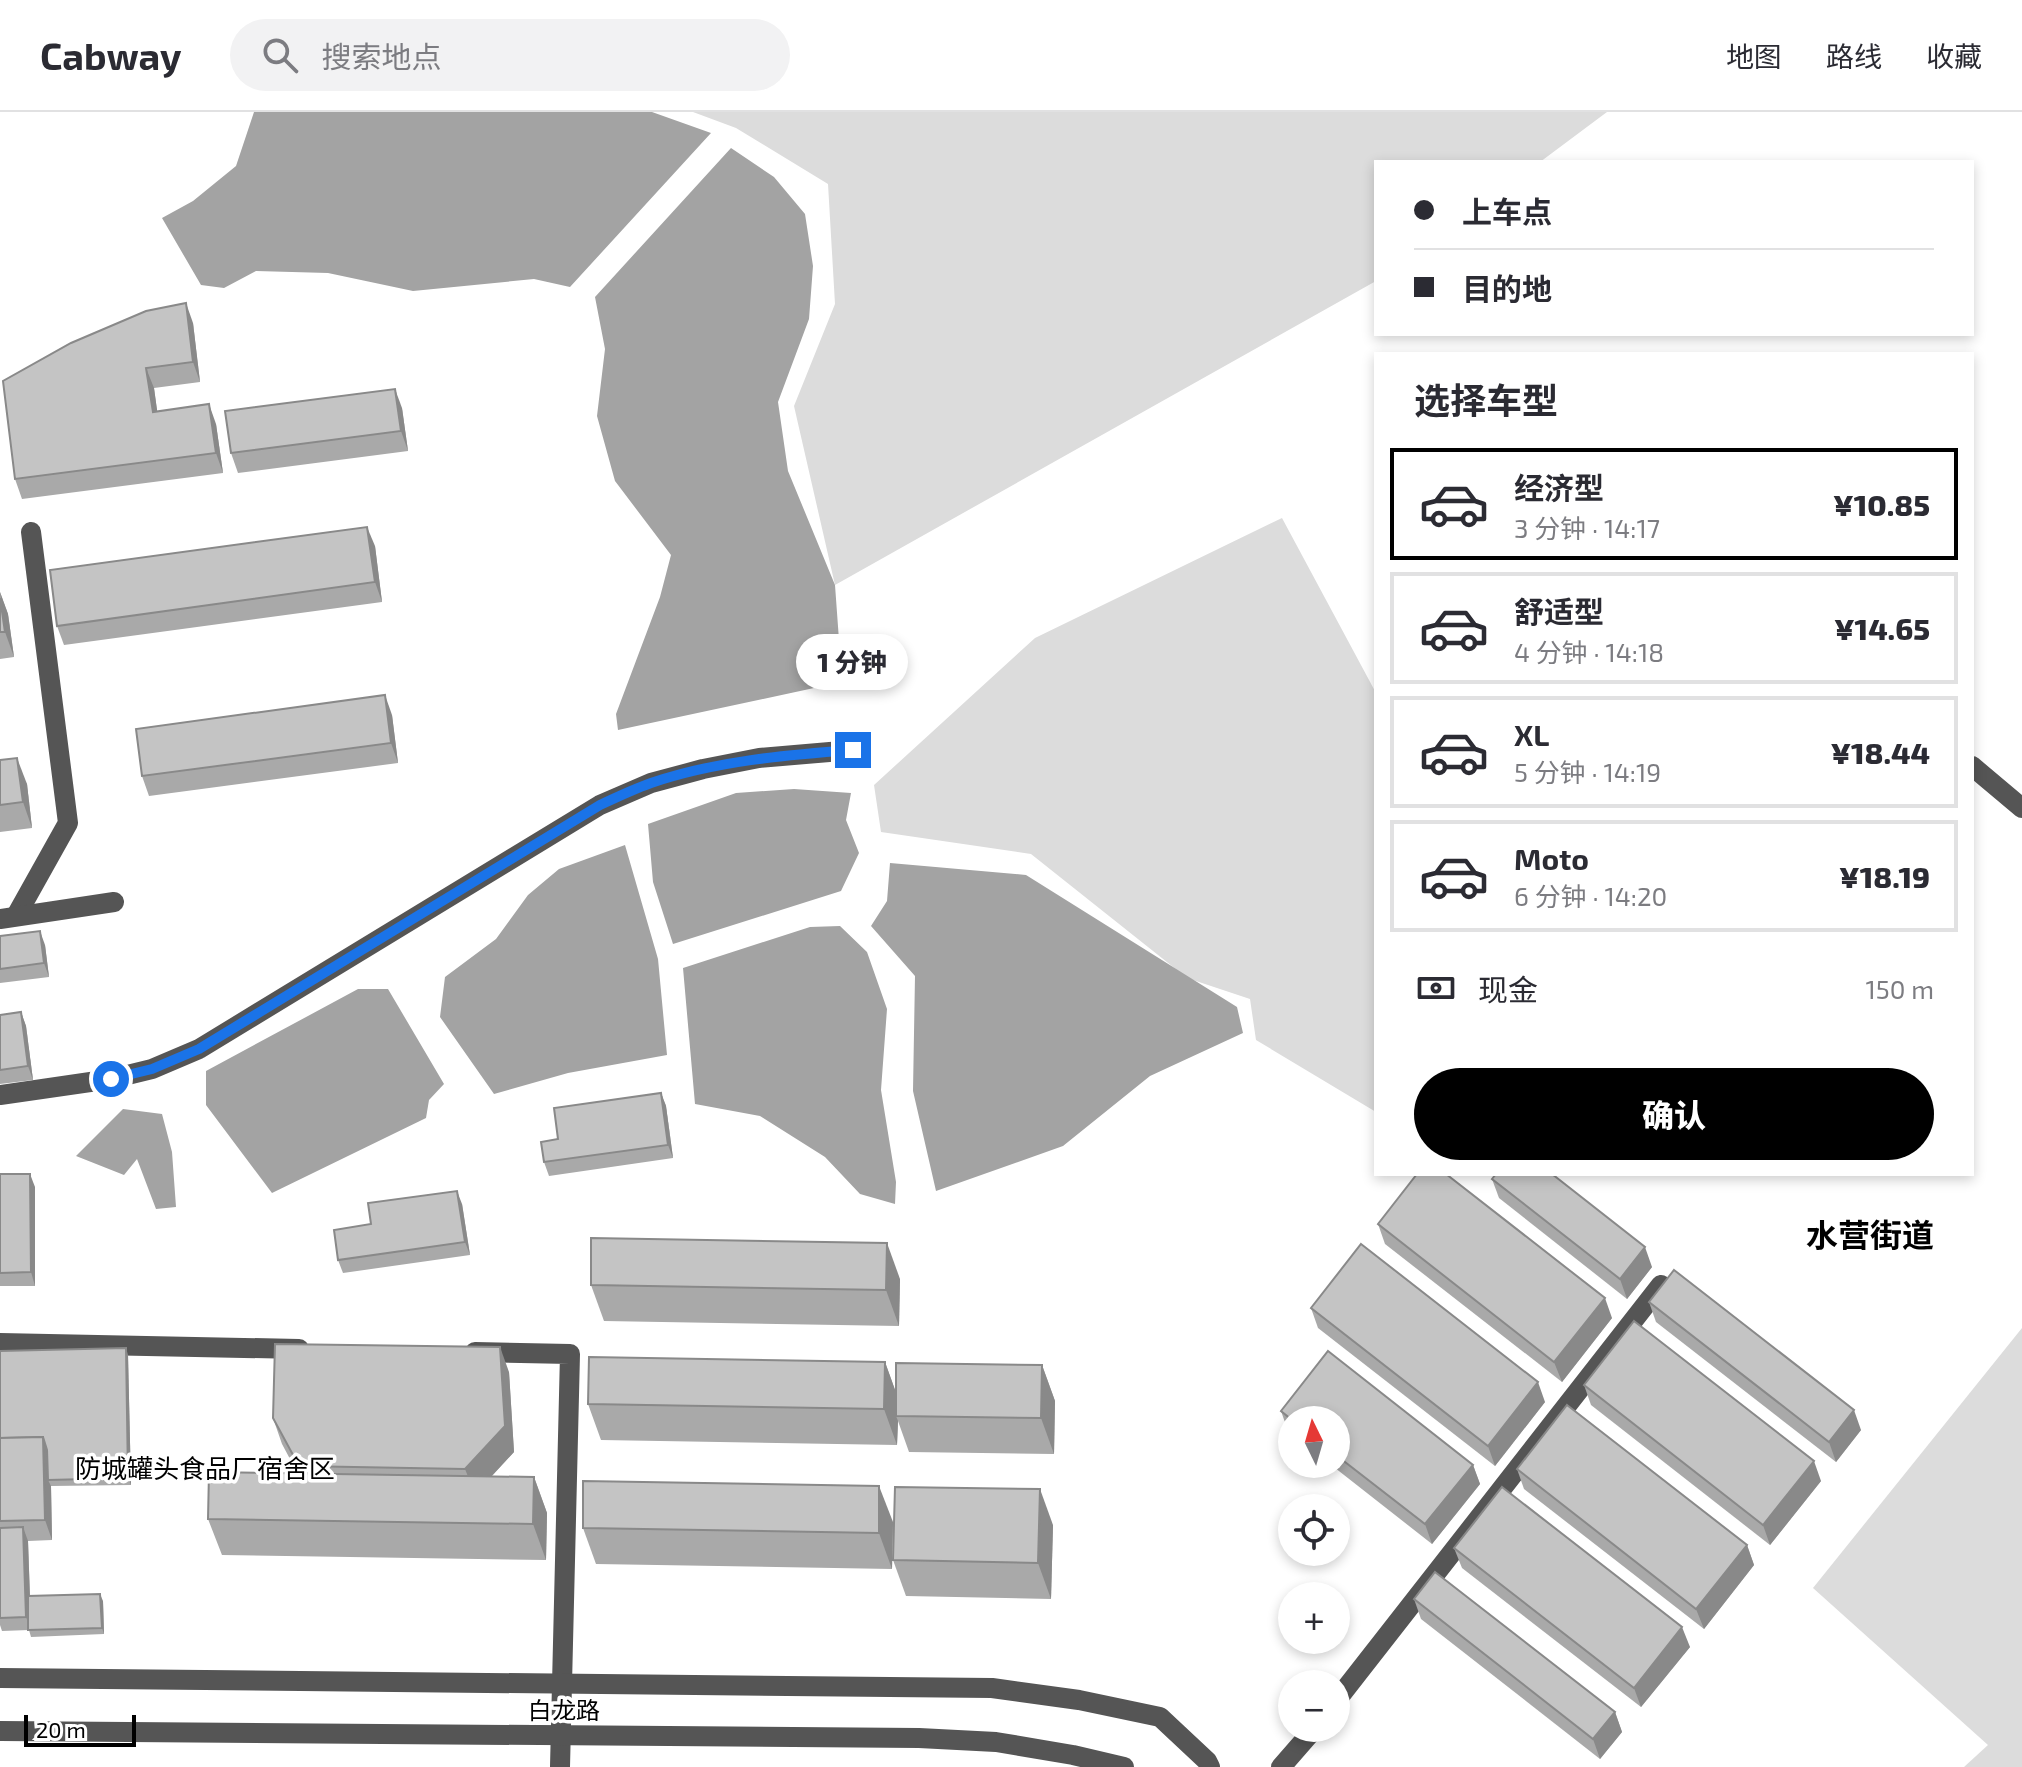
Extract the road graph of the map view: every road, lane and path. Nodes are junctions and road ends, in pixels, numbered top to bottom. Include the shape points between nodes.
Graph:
1 (31, 532) dead end
2 (853, 750) dead end
3 (1974, 768) edge
4 (2022, 808) edge
5 (114, 902) dead end
6 (8, 918) edge
7 (0, 1095) edge
8 (1661, 1285) edge
9 (0, 1343) edge
10 (317, 1349) edge
11 (459, 1352) edge
12 (0, 1678) edge
13 (1350, 1683) edge
14 (561, 1684) junction
15 (0, 1731) edge
16 (560, 1735) junction
17 (1303, 1742) edge
18 (560, 1767) edge
19 (1124, 1767) edge
20 (1210, 1767) edge
21 (1281, 1767) edge

1 - 6 street via 68,823
2 - 7 street via 759,758 651,783 600,805 199,1049 111,1079
3 - 4 street
5 - 6 street
8 - 13 street
9 - 10 street
11 - 14 street via 570,1354
12 - 14 street
14 - 16 street
14 - 20 street via 992,1688 1160,1717
15 - 16 street, 白龙路
16 - 18 street
16 - 19 street, 白龙路 via 996,1742
17 - 21 street

